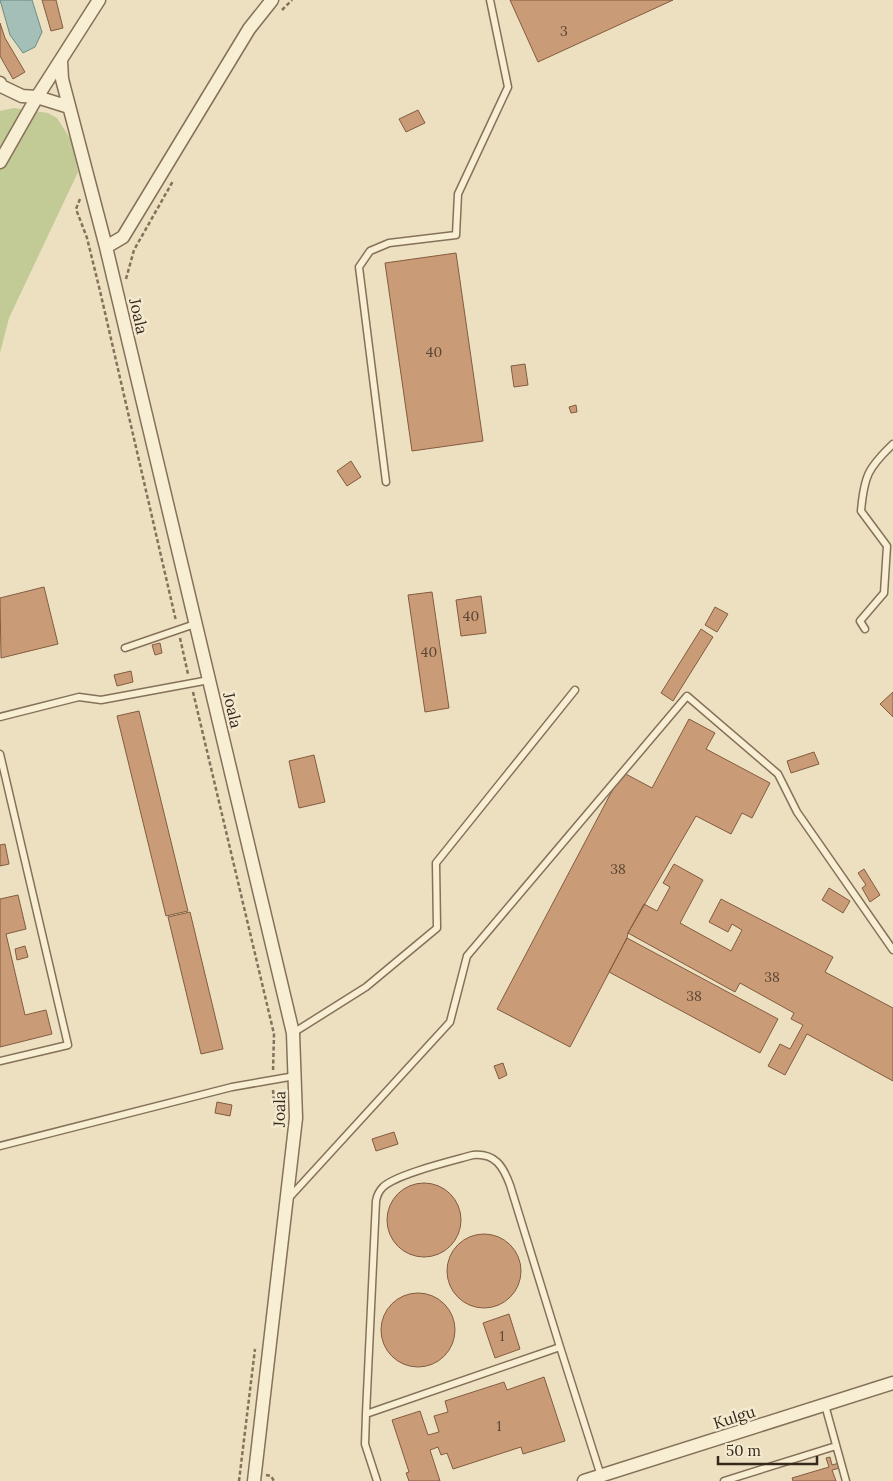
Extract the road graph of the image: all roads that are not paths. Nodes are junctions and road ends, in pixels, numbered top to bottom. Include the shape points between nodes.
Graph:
1 (99, 0) edge
2 (272, 0) edge
3 (490, 0) edge
4 (61, 61) junction
5 (0, 83) edge
6 (38, 97) junction
7 (69, 108) junction
8 (0, 162) edge
9 (106, 248) junction
10 (893, 444) edge
11 (386, 482) dead end
12 (196, 624) junction
13 (865, 629) dead end
14 (125, 648) dead end
15 (209, 680) junction
16 (575, 690) dead end
17 (0, 717) edge
18 (0, 754) edge
19 (893, 950) edge
20 (293, 1033) junction
21 (0, 1061) edge
22 (295, 1076) junction
23 (0, 1146) edge
24 (288, 1200) junction
25 (560, 1347) junction
26 (893, 1384) edge
27 (825, 1405) junction
28 (366, 1414) junction
29 (836, 1446) junction
30 (601, 1476) junction
31 (254, 1481) edge
32 (377, 1481) edge
33 (584, 1481) edge
34 (724, 1481) edge
35 (846, 1481) edge

1 - 4 street
2 - 9 street via 249,29 124,237
3 - 11 lane via 508,87 458,194 456,235 389,243 370,251 360,267
4 - 6 street
4 - 7 street, Joala
5 - 6 street via 22,96
6 - 7 street
6 - 8 street
7 - 9 street, Joala
9 - 12 street, Joala
10 - 13 lane via 874,462 863,486 861,511 887,546 884,593 860,621
12 - 14 lane
12 - 15 street, Joala
15 - 17 lane via 101,700 79,697
15 - 20 street, Joala
16 - 20 lane via 436,863 437,928 366,987
18 - 21 lane via 68,1045
19 - 24 lane via 796,812 778,774 686,696 467,956 450,1022
20 - 22 street, Joala
22 - 23 lane via 232,1087
22 - 24 street, Joala via 296,1118
24 - 31 street, Joala
25 - 28 lane
25 - 28 lane via 510,1185 501,1166 485,1155 473,1155 397,1178 380,1190 376,1201
25 - 30 lane
26 - 27 street, Kulgu
27 - 29 lane
27 - 30 street, Kulgu
28 - 32 lane via 365,1444
29 - 34 lane
29 - 35 lane
30 - 33 street, Kulgu

